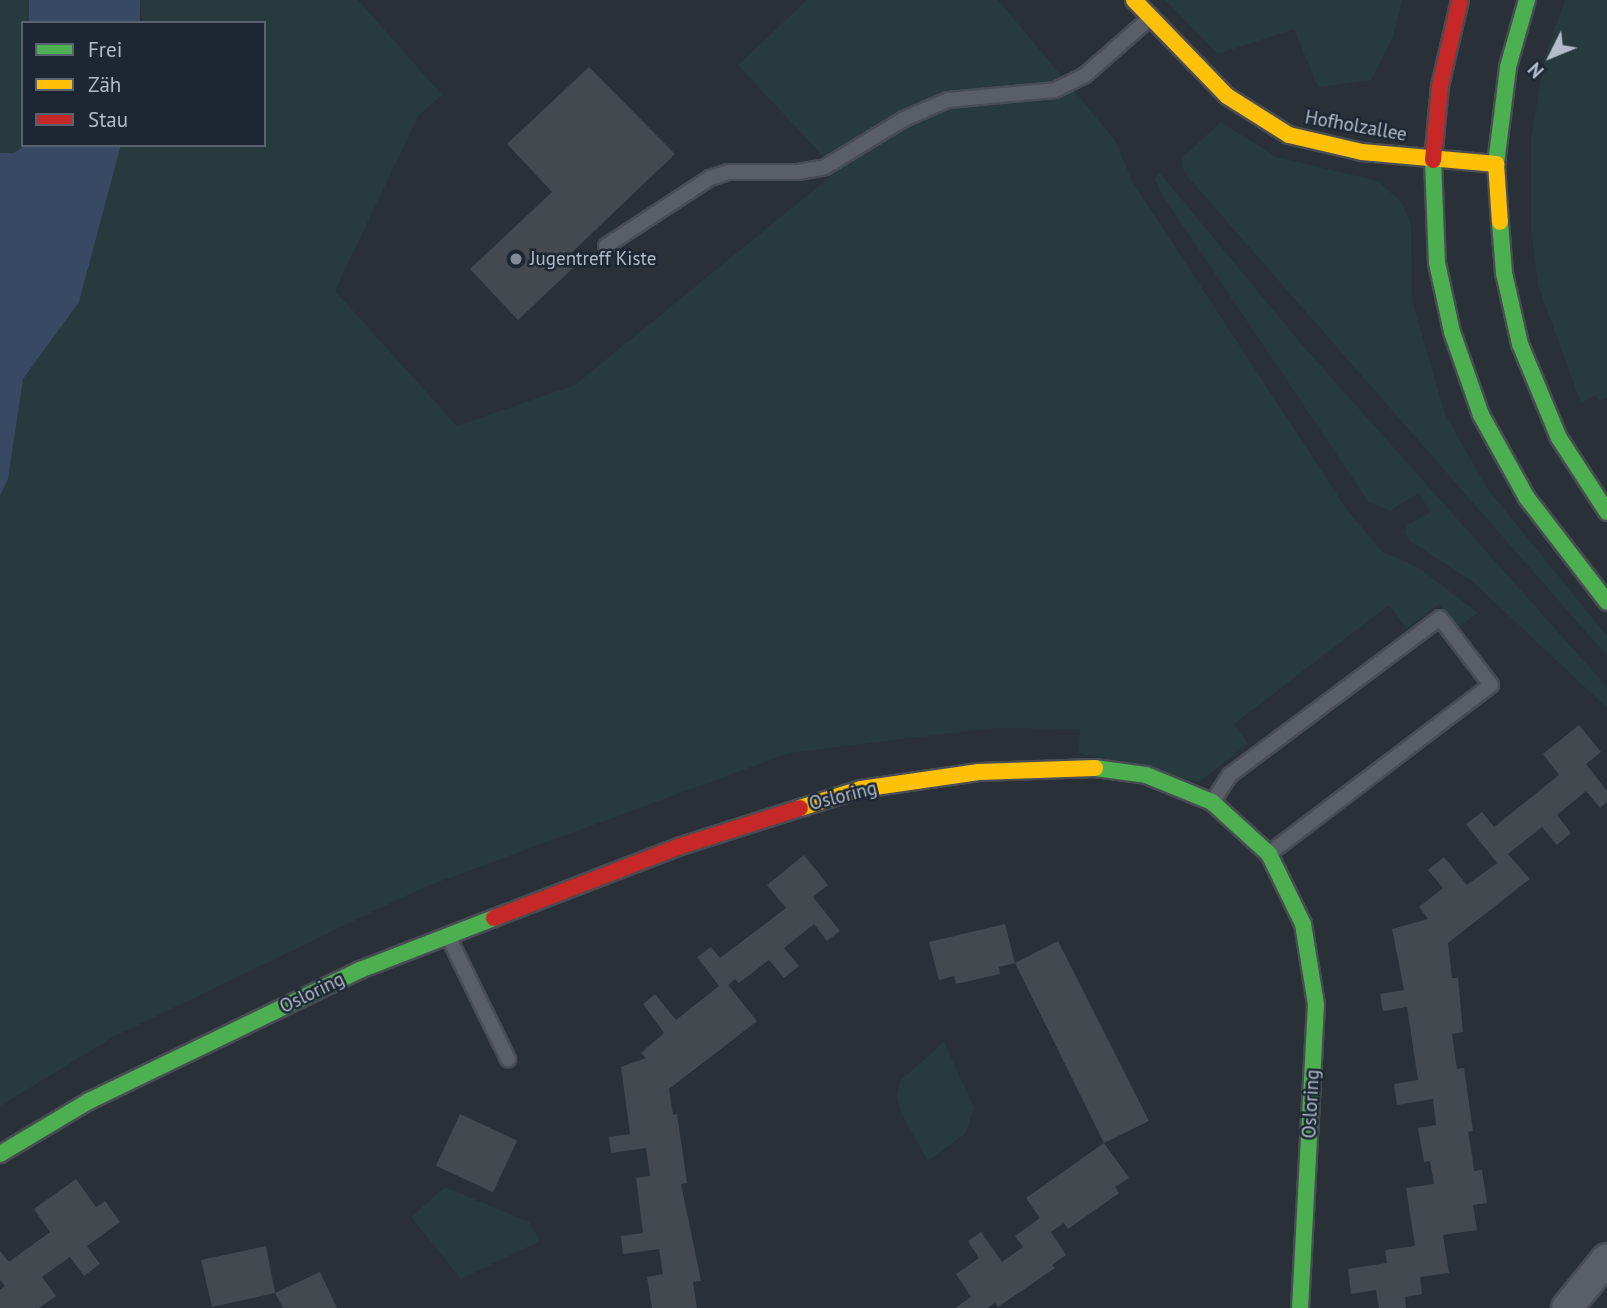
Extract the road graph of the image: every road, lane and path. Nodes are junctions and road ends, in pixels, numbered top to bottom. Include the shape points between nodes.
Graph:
1 (1134, 0) edge
2 (1460, 0) edge
3 (1527, 0) edge
4 (1150, 18) junction
5 (1433, 160) junction
6 (1496, 164) junction
7 (606, 246) dead end
8 (1607, 512) edge
9 (1607, 602) edge
10 (1212, 802) junction
11 (1269, 854) junction
12 (448, 937) junction
13 (508, 1059) dead end
14 (0, 1154) edge
15 (1607, 1259) edge
16 (1300, 1308) edge
17 (1567, 1308) edge

1 - 4 main road, Hofholzallee
2 - 5 main road via 1440,86
3 - 6 main road via 1508,67
4 - 5 main road, Hofholzallee via 1227,96 1266,125 1336,148
4 - 7 lane via 1084,76 1055,90 948,100 825,167 798,172 729,172 710,178
5 - 6 main road, Hofholzallee
5 - 9 main road via 1437,263 1464,370 1482,415 1527,498
6 - 8 main road via 1504,273 1520,344 1559,438
10 - 11 main road, Osloring
10 - 11 lane via 1230,775 1440,618 1491,685
10 - 12 main road, Osloring via 1146,775 1089,766 979,772 861,789 678,847
11 - 16 main road, Osloring via 1303,924 1316,1004
12 - 13 lane
12 - 14 main road, Osloring via 360,970 89,1101
15 - 17 street

